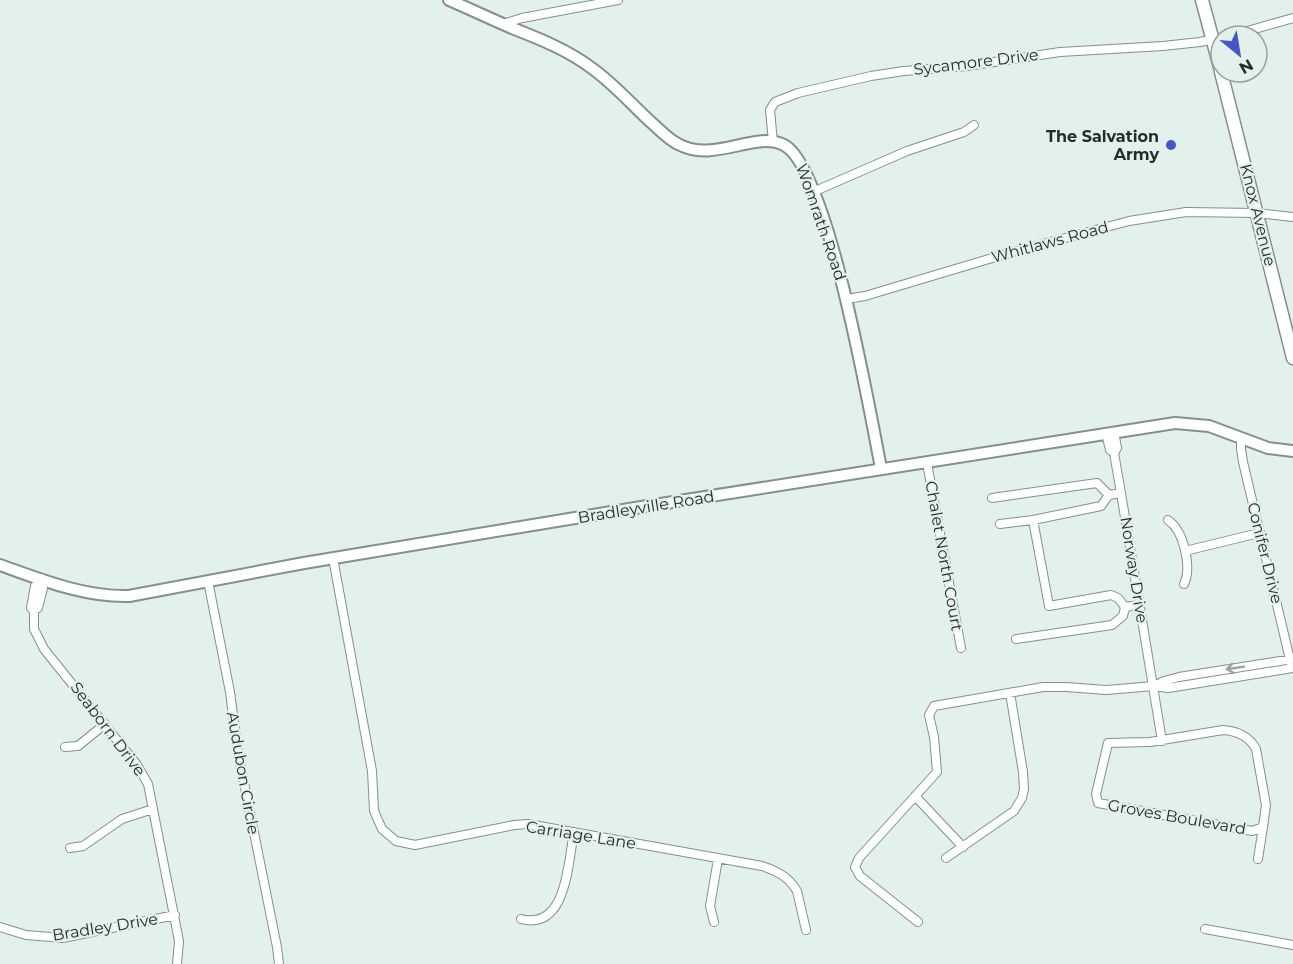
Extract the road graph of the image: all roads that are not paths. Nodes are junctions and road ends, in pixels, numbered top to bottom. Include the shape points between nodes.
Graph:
1 (449, 0) edge
2 (618, 0) edge
3 (1202, 0) edge
4 (1293, 18) edge
5 (504, 24) junction
6 (1211, 24) edge
7 (1269, 25) edge
8 (1209, 40) edge
9 (1224, 84) edge
10 (974, 125) dead end
11 (773, 141) junction
12 (813, 192) junction
13 (1257, 213) junction
14 (1293, 217) edge
15 (847, 299) junction
16 (1293, 358) edge
17 (1110, 432) junction
18 (1241, 438) junction
19 (1293, 452) edge
20 (927, 463) junction
21 (881, 468) junction
22 (1122, 493) junction
23 (1109, 495) junction
24 (992, 498) dead end
25 (1033, 520) junction
26 (1168, 520) dead end
27 (1000, 524) dead end
28 (1259, 533) junction
29 (1185, 551) junction
30 (333, 558) junction
31 (0, 565) edge
32 (40, 581) junction
33 (208, 581) junction
34 (1185, 584) dead end
35 (1139, 605) junction
36 (1125, 607) junction
37 (1016, 639) dead end
38 (961, 648) dead end
39 (1291, 659) edge
40 (1292, 668) edge
41 (1154, 686) junction
42 (1010, 693) junction
43 (105, 724) junction
44 (1162, 741) junction
45 (65, 747) dead end
46 (915, 796) junction
47 (153, 808) junction
48 (1263, 827) junction
49 (574, 832) junction
50 (963, 847) junction
51 (70, 848) dead end
52 (946, 858) dead end
53 (718, 859) junction
54 (1258, 860) dead end
55 (175, 915) junction
56 (521, 919) dead end
57 (714, 922) dead end
58 (918, 922) dead end
59 (0, 927) edge
60 (1205, 929) dead end
61 (806, 930) dead end
62 (1293, 945) edge
63 (177, 964) edge
64 (279, 964) edge

1 - 5 street
2 - 5 street
3 - 6 main road, Knox Avenue
4 - 7 street
5 - 11 street via 581,60 666,136 684,147 717,150
8 - 11 street, Sycamore Drive via 904,70 808,91 773,104
9 - 13 main road, Knox Avenue
10 - 12 street
11 - 12 street, Womrath Road via 796,155
12 - 15 street, Womrath Road
13 - 14 street, Whitlaws Road
13 - 15 street, Whitlaws Road via 1186,212 1130,221
13 - 16 main road, Knox Avenue
15 - 21 street, Womrath Road
17 - 18 street, Bradleyville Road via 1191,423
17 - 20 street, Bradleyville Road
17 - 22 street, Norway Drive via 1117,448 1114,453
18 - 19 street, Bradleyville Road
18 - 28 street, Conifer Drive via 1240,449
20 - 21 street, Bradleyville Road
20 - 38 street, Chalet North Court
21 - 30 street, Bradleyville Road
22 - 23 street
22 - 35 street, Norway Drive
23 - 24 street via 1097,483
23 - 25 street via 1101,506
25 - 27 street
25 - 36 street via 1049,606 1111,595
26 - 29 street via 1178,530
28 - 29 street
28 - 39 street, Conifer Drive
29 - 34 street
30 - 33 street, Bradleyville Road
30 - 49 street, Carriage Lane via 370,759 374,811 382,829 396,841 415,845 521,824
31 - 32 street, Bradleyville Road
32 - 33 street, Bradleyville Road via 115,596
32 - 43 street, Seaborn Drive via 35,586 31,608 38,639
33 - 64 street, Audubon Circle
35 - 36 street
35 - 41 street, Norway Drive
36 - 37 street via 1123,616 1112,625
39 - 40 street, Conifer Drive
39 -> 41 street via 1179,677
40 - 41 street via 1168,688
41 - 42 street via 1106,690 1043,687
41 - 44 street
42 - 46 street via 932,708 929,715 938,769
42 - 50 street via 1023,771 1022,798 1014,811
43 - 45 street via 78,746
43 - 47 street, Seaborn Drive via 143,773
44 - 48 street, Groves Boulevard via 1223,730 1252,742 1259,757 1265,797
44 - 48 street, Groves Boulevard via 1108,744 1096,794 1098,803 1252,831
46 - 50 street
46 - 58 street via 855,867 860,876
47 - 51 street via 122,819 83,846
47 - 55 street, Seaborn Drive
48 - 54 street, Groves Boulevard
49 - 53 street, Carriage Lane
49 - 56 street via 558,903 539,920
50 - 52 street
53 - 57 street via 710,906
53 - 61 street, Carriage Lane via 762,866 784,876 797,891
55 - 59 street, Bradley Drive via 63,938 26,935
55 - 63 street, Seaborn Drive
60 - 62 street

